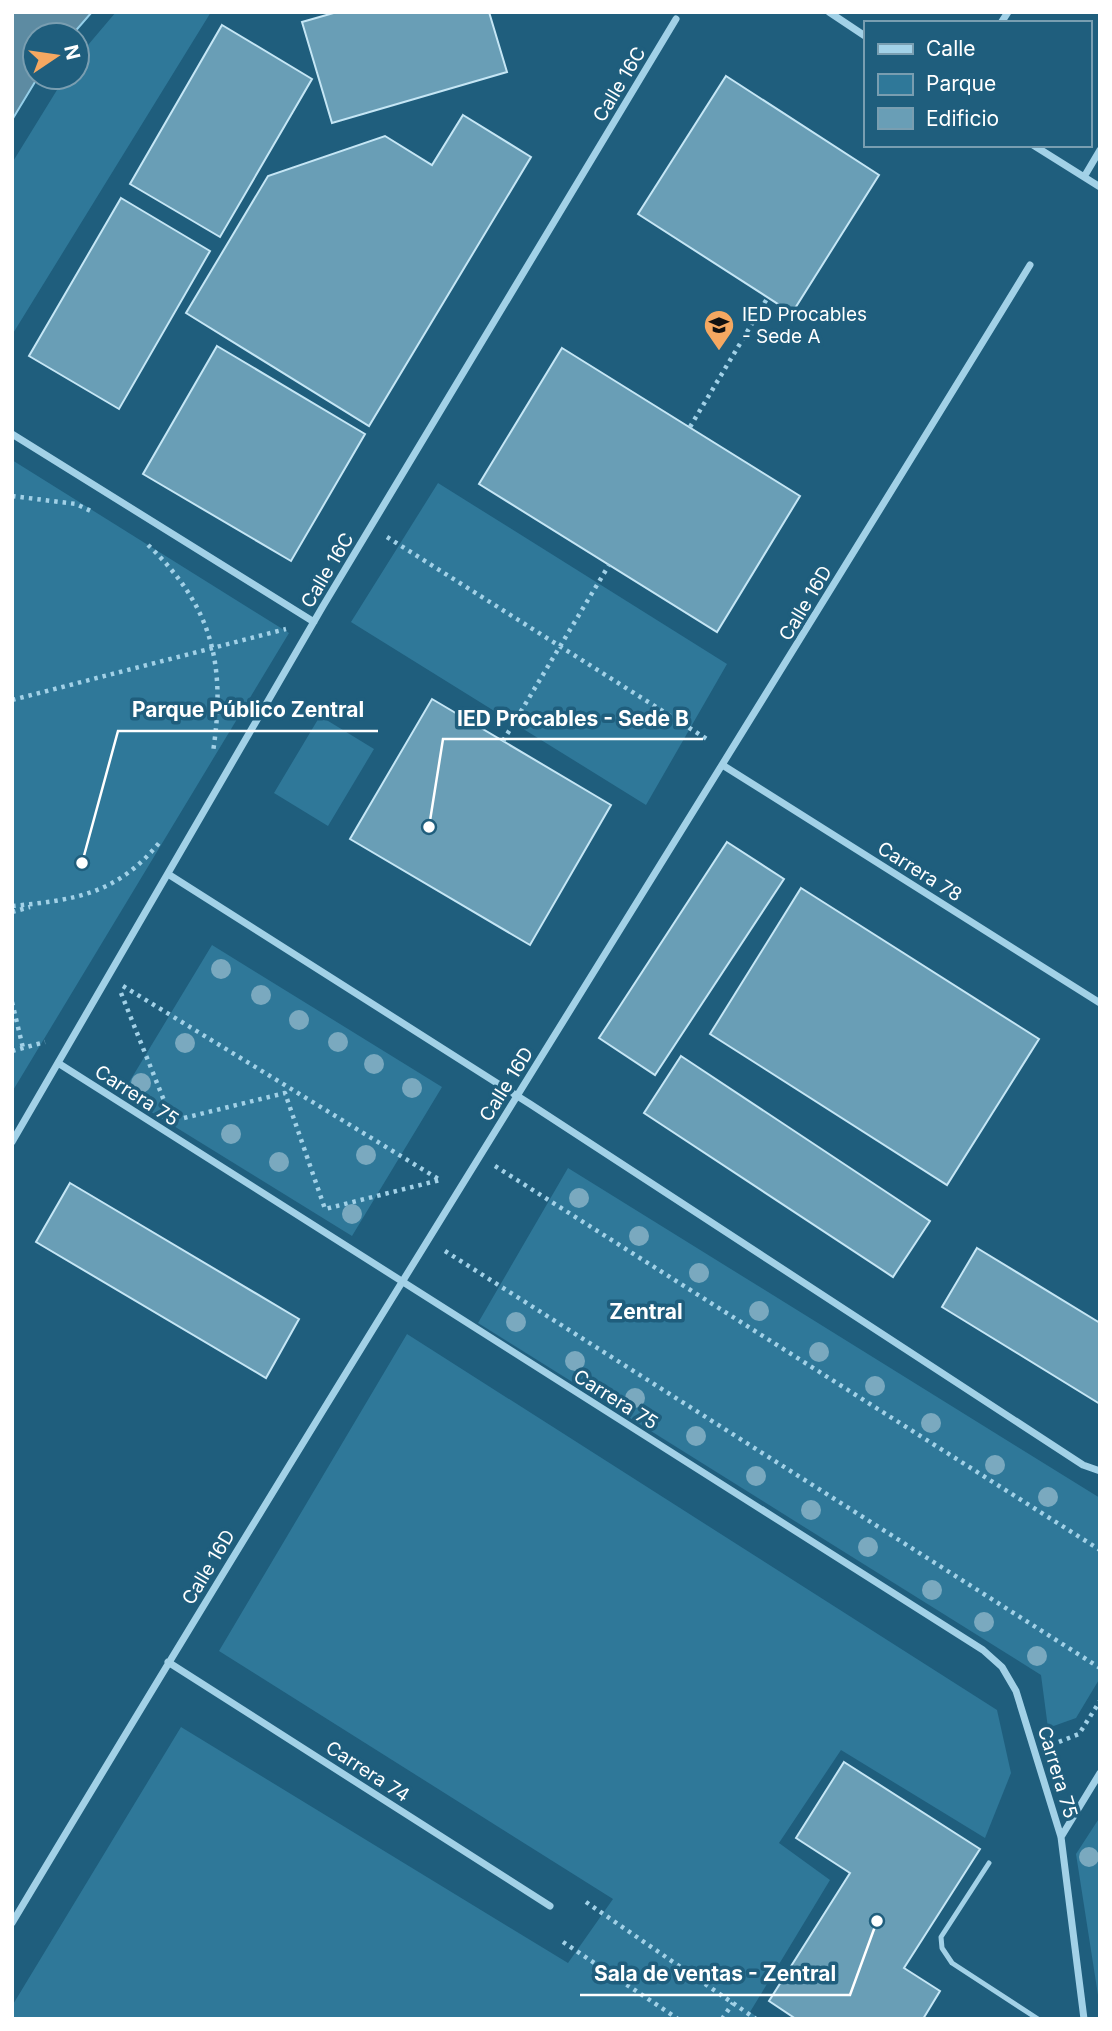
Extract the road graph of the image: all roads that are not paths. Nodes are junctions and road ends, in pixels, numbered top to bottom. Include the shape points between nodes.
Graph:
1 (829, 12) edge
2 (677, 19) dead end
3 (864, 35) edge
4 (1036, 147) edge
5 (1100, 150) edge
6 (1084, 177) junction
7 (1100, 187) edge
8 (1030, 265) dead end
9 (12, 434) edge
10 (314, 622) junction
11 (724, 766) junction
12 (168, 874) junction
13 (1100, 1003) edge
14 (58, 1063) junction
15 (517, 1095) junction
16 (12, 1142) edge
17 (400, 1282) junction
18 (1100, 1471) edge
19 (168, 1662) junction
20 (1100, 1773) edge
21 (1061, 1837) junction
22 (989, 1863) dead end
23 (550, 1906) dead end
24 (12, 1923) edge
25 (1038, 2019) edge
26 (1084, 2019) edge

1 - 3 street
2 - 10 street, Calle 16C
4 - 6 street
5 - 6 street
6 - 7 street
8 - 11 street, Calle 16D
9 - 10 street
10 - 12 street, Calle 16C
11 - 13 street, Carrera 78
11 - 15 street, Calle 16D
12 - 14 street, Calle 16C
12 - 15 street
14 - 16 street, Calle 16C
14 - 17 street, Carrera 75
15 - 17 street, Calle 16D
15 - 18 street via 1083,1465
17 - 19 street, Calle 16D
17 - 21 street, Carrera 75 via 993,1658 1016,1691
19 - 23 street, Carrera 74
19 - 24 street, Calle 16D
20 - 21 street
21 - 26 street, Carrera 75
22 - 25 lane via 941,1937 942,1948 952,1963

